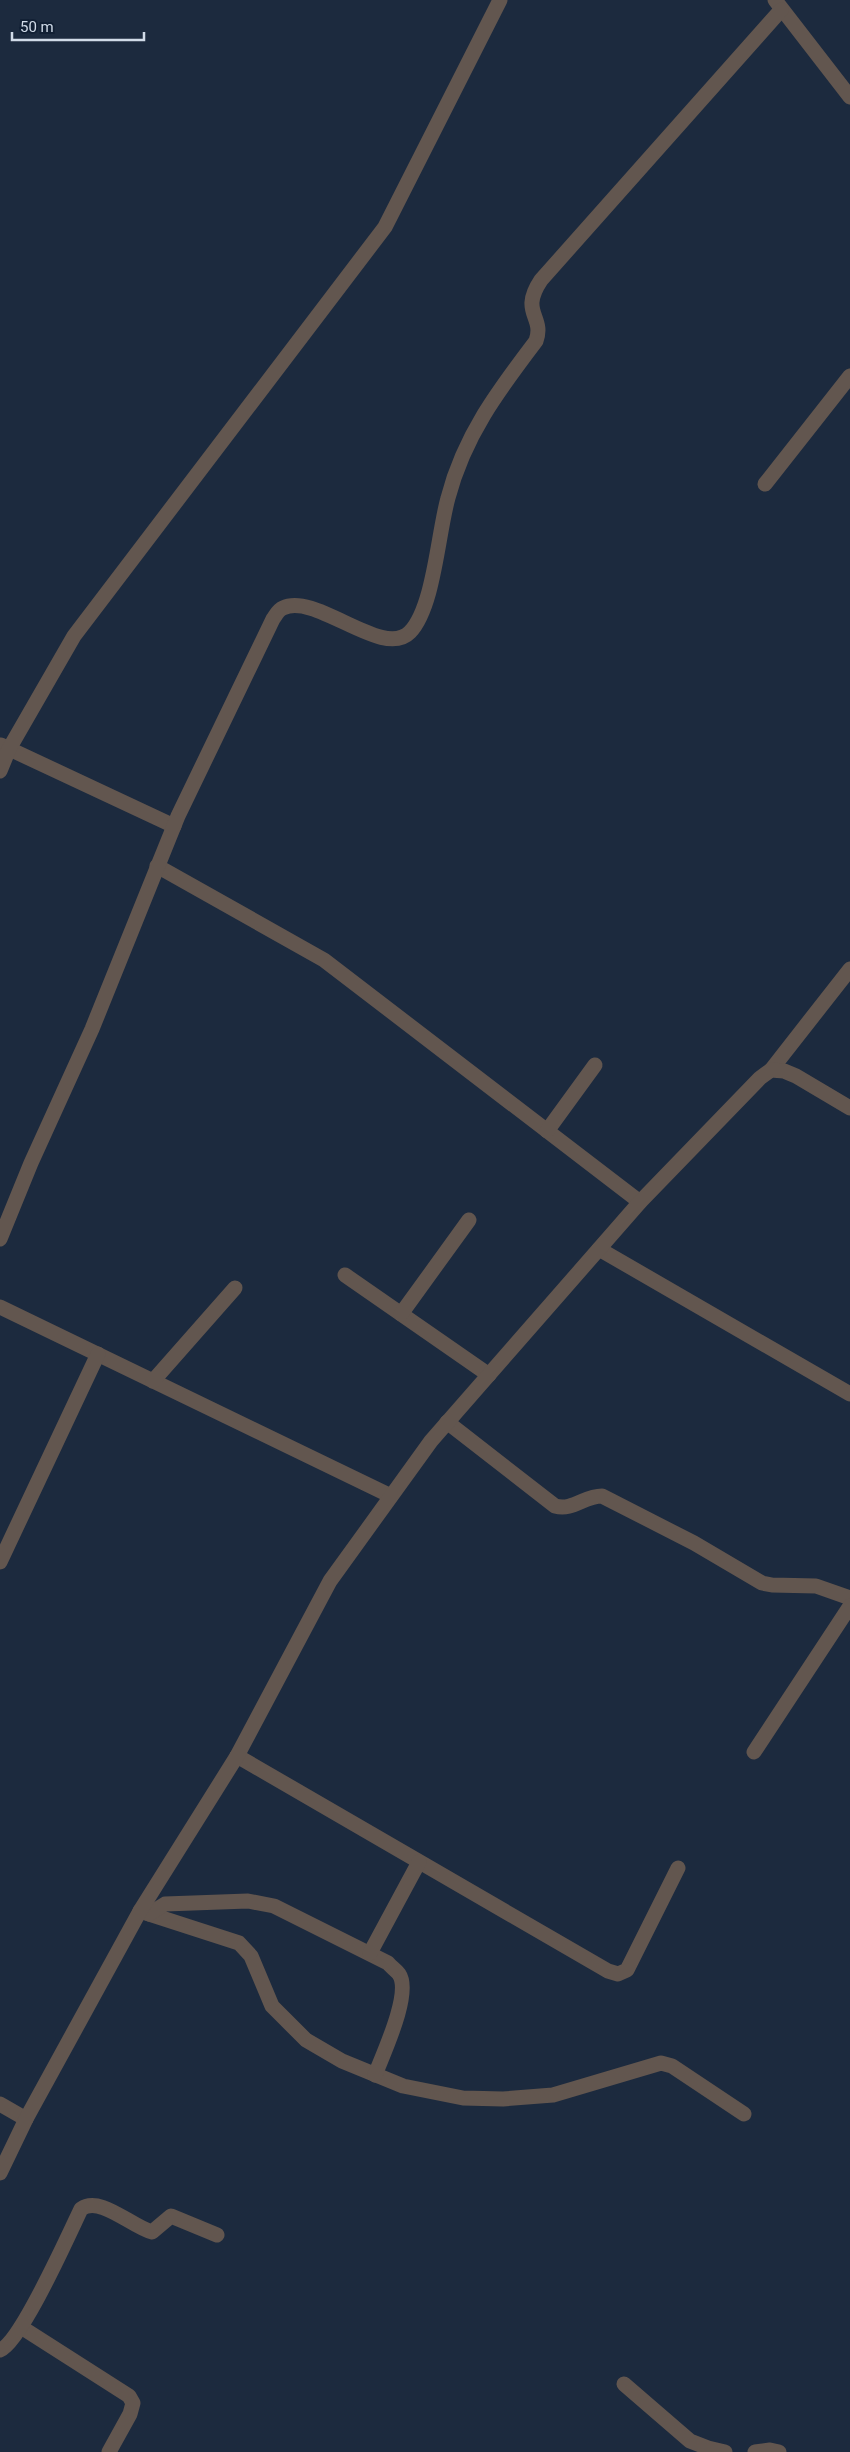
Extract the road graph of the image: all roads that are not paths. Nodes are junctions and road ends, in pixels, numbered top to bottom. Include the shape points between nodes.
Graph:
1 (500, 0) edge
2 (778, 5) edge
3 (850, 97) edge
4 (850, 376) edge
5 (764, 484) dead end
6 (5, 747) edge
7 (0, 771) edge
8 (174, 826) junction
9 (157, 866) junction
10 (850, 969) edge
11 (595, 1065) dead end
12 (771, 1070) junction
13 (850, 1108) edge
14 (547, 1130) junction
15 (640, 1202) junction
16 (469, 1220) dead end
17 (0, 1239) edge
18 (599, 1248) junction
19 (345, 1275) dead end
20 (235, 1288) dead end
21 (0, 1307) edge
22 (401, 1314) junction
23 (98, 1354) junction
24 (489, 1375) junction
25 (153, 1381) junction
26 (850, 1394) edge
27 (448, 1422) junction
28 (391, 1496) junction
29 (0, 1562) edge
30 (850, 1598) edge
31 (850, 1606) edge
32 (754, 1752) dead end
33 (237, 1756) junction
34 (419, 1862) junction
35 (678, 1868) dead end
36 (145, 1913) junction
37 (370, 1953) junction
38 (375, 2075) junction
39 (0, 2104) edge
40 (744, 2114) dead end
41 (26, 2119) junction
42 (0, 2173) edge
43 (217, 2235) dead end
44 (21, 2327) junction
45 (0, 2350) edge
46 (624, 2384) dead end
47 (109, 2452) edge
48 (725, 2452) edge
49 (755, 2452) edge
50 (779, 2452) edge

1 - 6 street via 385,227 74,636
2 - 3 street
2 - 8 street via 533,293 531,307 539,333 480,419 466,446 448,498 423,608 412,630 403,638 389,640 309,608 289,605 280,608
4 - 5 street
6 - 7 street
6 - 8 street
8 - 9 street
9 - 14 street via 324,960
9 - 17 street via 92,1029
10 - 12 street
11 - 14 street
12 - 13 street via 796,1076
12 - 15 street
14 - 15 street
15 - 18 street
16 - 22 street
18 - 24 street
18 - 26 street
19 - 22 street
20 - 25 street
21 - 23 street
22 - 24 street
23 - 25 street
23 - 29 street
24 - 27 street
25 - 28 street
27 - 28 street
27 - 30 street via 555,1506 574,1506 593,1496 602,1496 694,1543 762,1583 816,1586
28 - 33 street via 326,1588
31 - 32 street
33 - 34 street
33 - 36 street
34 - 35 street via 618,1974 627,1970
34 - 37 street
36 - 37 street via 165,1904 248,1901 274,1906
36 - 38 street via 239,1944 251,1956 272,2006 283,2018 306,2040
36 - 41 street
37 - 38 street via 388,1963 400,1975 403,1988
38 - 40 street via 433,2093 503,2099 553,2095 661,2063 672,2066
39 - 41 street
41 - 42 street
43 - 44 street via 171,2216 152,2232 98,2205 86,2205 81,2209
44 - 45 street via 6,2348
44 - 47 street via 129,2396 133,2403 130,2414
46 - 48 street via 690,2440
49 - 50 street

